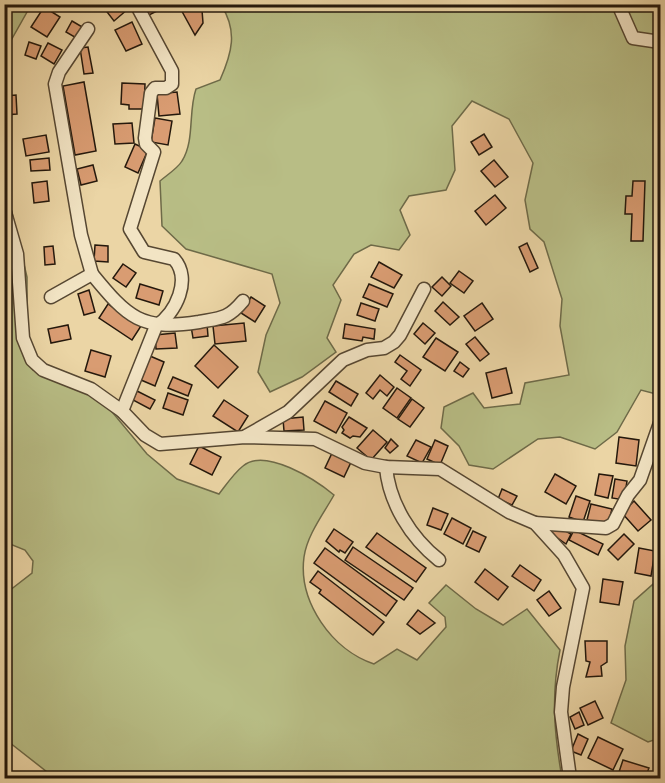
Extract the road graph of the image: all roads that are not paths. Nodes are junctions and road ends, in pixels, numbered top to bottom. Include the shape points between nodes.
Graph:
1 (136, 4) edge
2 (618, 4) edge
3 (88, 29) dead end
4 (660, 42) edge
5 (4, 209) edge
6 (92, 274) junction
7 (424, 290) dead end
8 (51, 297) dead end
9 (243, 301) dead end
10 (156, 326) junction
11 (122, 411) junction
12 (660, 423) edge
13 (245, 437) junction
14 (386, 467) junction
15 (535, 523) junction
16 (438, 560) dead end
17 (570, 778) edge

1 - 10 street via 172,71 172,84 155,88 151,93 145,138 154,152 130,229 144,252 174,259 181,273 174,310
2 - 4 street via 633,38
3 - 6 street via 55,84 81,234
5 - 11 street via 17,254 23,338 32,360 43,370 91,389
6 - 8 street
6 - 10 street via 130,312
7 - 13 street via 394,342 343,360 288,412
9 - 10 street via 229,317
10 - 11 street
11 - 13 street via 145,435 160,444
12 - 15 street via 640,480 613,524 606,528
13 - 14 street via 315,439 365,463
14 - 15 street via 440,469 509,512
14 - 16 street via 390,495 397,508 422,547
15 - 17 street via 564,555 583,588 561,712

